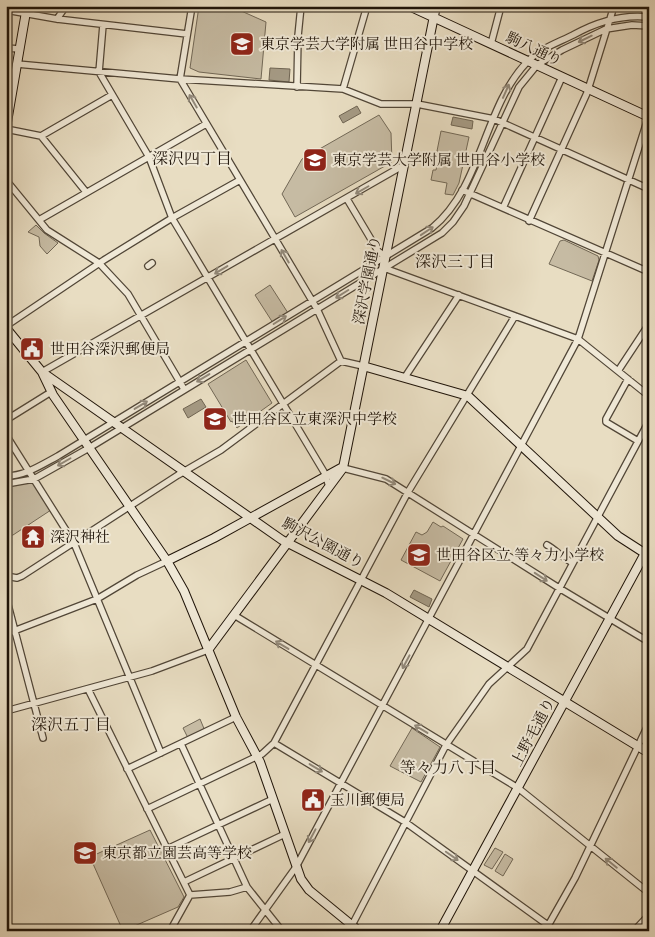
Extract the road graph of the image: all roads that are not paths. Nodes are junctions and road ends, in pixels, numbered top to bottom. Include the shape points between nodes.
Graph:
1 (66, 6) edge
2 (192, 6) edge
3 (301, 6) edge
4 (367, 6) edge
5 (408, 6) edge
6 (436, 6) edge
7 (501, 6) edge
8 (614, 6) edge
9 (6, 10) edge
10 (27, 10) edge
11 (649, 17) edge
12 (434, 18) junction
13 (57, 19) junction
14 (610, 19) junction
15 (103, 25) junction
16 (649, 26) edge
17 (606, 29) junction
18 (187, 34) junction
19 (491, 44) junction
20 (6, 48) edge
21 (20, 49) junction
22 (528, 61) junction
23 (17, 64) junction
24 (537, 65) junction
25 (99, 72) junction
26 (562, 77) junction
27 (180, 79) junction
28 (297, 86) junction
29 (343, 89) junction
30 (588, 89) junction
31 (112, 96) junction
32 (417, 104) junction
33 (649, 116) edge
34 (494, 119) junction
35 (504, 122) junction
36 (206, 124) junction
37 (6, 128) edge
38 (41, 136) junction
39 (536, 137) junction
40 (562, 150) junction
41 (149, 157) junction
42 (404, 165) junction
43 (6, 180) edge
44 (240, 180) junction
45 (628, 180) junction
46 (649, 189) edge
47 (462, 190) junction
48 (86, 192) junction
49 (471, 194) junction
50 (347, 199) junction
51 (503, 208) junction
52 (172, 218) junction
53 (39, 220) junction
54 (529, 221) junction
55 (274, 239) junction
56 (605, 254) junction
57 (386, 256) junction
58 (99, 263) junction
59 (384, 268) junction
60 (649, 272) edge
61 (208, 279) junction
62 (459, 295) junction
63 (311, 300) junction
64 (317, 309) junction
65 (140, 315) junction
66 (516, 316) junction
67 (649, 324) edge
68 (6, 327) edge
69 (578, 338) junction
70 (245, 341) junction
71 (250, 349) junction
72 (341, 361) junction
73 (363, 366) junction
74 (618, 371) junction
75 (42, 372) junction
76 (405, 377) junction
77 (628, 379) junction
78 (180, 381) junction
79 (184, 389) junction
80 (51, 392) junction
81 (468, 396) junction
82 (649, 396) edge
83 (283, 403) junction
84 (6, 420) edge
85 (114, 421) junction
86 (649, 421) edge
87 (122, 427) junction
88 (6, 434) edge
89 (84, 440) junction
90 (638, 441) junction
91 (521, 445) junction
92 (89, 448) junction
93 (343, 468) junction
94 (29, 471) junction
95 (186, 472) junction
96 (6, 476) edge
97 (325, 476) junction
98 (34, 479) junction
99 (6, 484) edge
100 (329, 486) junction
101 (408, 492) junction
102 (129, 507) junction
103 (597, 516) junction
104 (250, 517) junction
105 (474, 534) junction
106 (287, 542) junction
107 (74, 543) junction
108 (547, 545) dead end
109 (647, 552) edge
110 (167, 561) junction
111 (573, 563) junction
112 (6, 576) edge
113 (361, 579) junction
114 (559, 588) junction
115 (6, 597) edge
116 (97, 599) junction
117 (234, 615) junction
118 (610, 618) junction
119 (428, 619) junction
120 (15, 632) junction
121 (6, 634) edge
122 (649, 642) edge
123 (208, 650) junction
124 (315, 665) junction
125 (508, 667) junction
126 (130, 678) junction
127 (88, 689) junction
128 (565, 702) junction
129 (34, 704) junction
130 (382, 706) junction
131 (6, 711) edge
132 (236, 717) junction
133 (649, 723) edge
134 (43, 738) dead end
135 (274, 743) junction
136 (180, 744) junction
137 (446, 745) junction
138 (638, 746) junction
139 (161, 753) junction
140 (649, 753) edge
141 (258, 756) junction
142 (127, 769) junction
143 (340, 783) junction
144 (199, 784) junction
145 (518, 788) junction
146 (273, 799) junction
147 (147, 809) junction
148 (405, 822) junction
149 (218, 825) junction
150 (285, 834) junction
151 (590, 846) junction
152 (167, 849) junction
153 (234, 858) junction
154 (296, 867) junction
155 (473, 870) junction
156 (184, 882) junction
157 (247, 887) junction
158 (649, 893) edge
159 (190, 895) junction
160 (265, 910) junction
161 (649, 915) edge
162 (549, 925) junction
163 (350, 928) edge
164 (170, 931) edge
165 (250, 931) edge
166 (282, 931) edge
167 (359, 931) edge
168 (440, 931) edge
169 (545, 931) edge
170 (556, 931) edge
171 (634, 931) edge

1 - 13 street
2 - 18 street
3 - 28 street
4 - 29 street
5 - 12 street, 駒八通り
6 - 12 street, 深沢学園通り
7 - 19 street
8 - 14 street
9 - 10 street
10 - 13 street
10 - 21 street
11 - 14 street
12 - 19 street, 駒八通り
12 - 32 street, 深沢学園通り
13 - 15 street
14 - 17 street
14 - 22 street via 552,45
15 - 18 street
15 - 25 street
16 - 17 street
17 -> 24 street
17 - 30 street
18 - 27 street
19 - 22 street, 駒八通り
20 - 21 street
21 - 23 street
22 - 24 street, 駒八通り
34 -> 22 street via 511,81
23 - 25 street
23 - 37 street
24 - 26 street, 駒八通り
24 - 35 street via 519,87
25 - 27 street
25 - 31 street
26 - 30 street, 駒八通り
26 - 39 street
27 - 28 street
36 -> 27 street
28 - 29 street
29 - 32 street via 381,104
30 - 33 street, 駒八通り
30 - 40 street
31 - 38 street
31 - 41 street
32 - 34 street
32 - 42 street, 深沢学園通り
33 - 45 street
34 - 35 street
34 - 47 street
35 - 39 street
35 - 49 street
36 - 41 street
36 - 44 street
37 - 38 street
38 - 48 street
39 - 40 street
39 - 51 street
40 - 45 street
40 - 54 street
41 - 48 street
41 - 52 street
42 -> 50 street
42 - 57 street, 深沢学園通り
43 - 53 street
44 - 52 street
44 - 55 street
45 - 46 street
45 - 56 street
47 - 49 street
57 -> 47 street via 432,228
48 - 53 street
49 - 51 street
49 - 59 street via 442,233
50 - 55 street
50 - 57 street via 378,251
51 - 54 street
52 - 58 street
52 - 61 street
53 - 58 street via 47,230
54 - 56 street
55 -> 61 street
63 -> 55 street
56 - 60 street
56 - 69 street
57 - 59 street, 深沢学園通り
57 - 63 street
58 - 65 street via 128,294
58 - 68 street
59 - 62 street
59 -> 64 street
59 - 73 street, 深沢学園通り
61 - 65 street
61 - 70 street
62 - 66 street
62 - 76 street
63 - 64 street
70 -> 63 street
64 - 71 street
64 - 72 street
65 - 75 street
65 - 78 street
66 - 69 street
66 - 81 street
67 - 74 street
68 - 75 street, 駒沢公園通り
69 - 74 street
69 - 91 street
70 - 71 street
70 - 78 street
71 -> 79 street
71 - 83 street
72 - 73 street
72 - 83 street
73 - 76 street
73 - 93 street, 深沢学園通り
74 - 77 street
75 - 80 street
75 - 85 street, 駒沢公園通り
76 - 81 street
77 - 82 street
77 - 90 street via 606,422
78 - 79 street
85 -> 78 street
79 - 87 street
80 - 84 street
80 - 89 street
81 - 91 street
81 - 101 street
83 - 95 street
83 - 97 street
85 - 87 street, 駒沢公園通り
85 - 89 street
86 - 90 street
87 - 92 street
87 - 95 street, 駒沢公園通り
88 - 94 street
89 - 92 street
89 - 94 street
90 - 103 street
91 - 103 street
91 - 105 street
92 -> 98 street
92 - 102 street
93 - 97 street
93 - 100 street, 深沢学園通り
93 -> 101 street via 386,479
94 - 96 street
94 - 98 street
95 - 102 street
95 - 104 street, 駒沢公園通り
97 - 100 street
97 - 104 street
98 - 99 street
98 - 107 street
100 - 106 street, 深沢学園通り
101 - 105 street
101 - 113 street
102 - 107 street
102 - 110 street
103 - 109 street via 618,536
103 - 111 street
104 - 106 street, 駒沢公園通り
104 - 110 street
105 -> 114 street
105 - 119 street
106 - 113 street, 駒沢公園通り
106 - 117 street, 深沢学園通り
107 - 112 street via 22,576
107 - 116 street
108 - 111 street
109 - 118 street, 上野毛通り
110 - 116 street
110 - 123 street via 184,590
111 - 114 street
113 - 119 street, 駒沢公園通り
113 - 124 street
114 - 118 street
114 - 125 street via 528,649
115 - 120 street
116 - 120 street
116 - 126 street
117 - 123 street, 深沢学園通り
124 -> 117 street
118 - 122 street
118 - 128 street, 上野毛通り
119 - 125 street, 駒沢公園通り
119 -> 130 street
120 - 121 street
120 - 129 street
123 - 126 street
123 - 132 street
124 - 130 street
124 - 135 street
125 - 128 street, 駒沢公園通り
125 - 137 street via 489,684
126 - 127 street
126 - 139 street
127 - 129 street
127 - 142 street
128 - 138 street, 駒沢公園通り
128 - 145 street, 上野毛通り
129 - 131 street
129 - 134 street
137 -> 130 street
130 - 143 street
132 - 136 street
132 - 141 street
133 - 138 street
135 - 141 street
135 -> 143 street
136 - 139 street
136 - 144 street
137 - 145 street
137 - 148 street
138 - 140 street, 駒沢公園通り
138 - 151 street
139 - 142 street
141 - 144 street
141 - 146 street
142 - 147 street
143 - 148 street
143 -> 154 street
144 - 147 street
144 - 149 street
145 - 151 street
145 - 155 street, 上野毛通り
146 - 149 street
146 - 150 street
147 - 152 street
148 -> 155 street
148 - 163 street
149 - 152 street
149 - 153 street
150 - 153 street
150 - 154 street
158 -> 151 street
151 - 162 street
152 - 156 street
153 - 156 street
153 - 157 street
154 - 160 street
154 - 163 street via 309,890
155 - 162 street
155 - 168 street, 上野毛通り
156 - 159 street
157 - 159 street via 230,892
157 - 160 street
159 - 164 street
160 - 165 street
160 - 166 street
161 - 171 street
162 - 169 street
162 - 170 street
163 - 167 street

